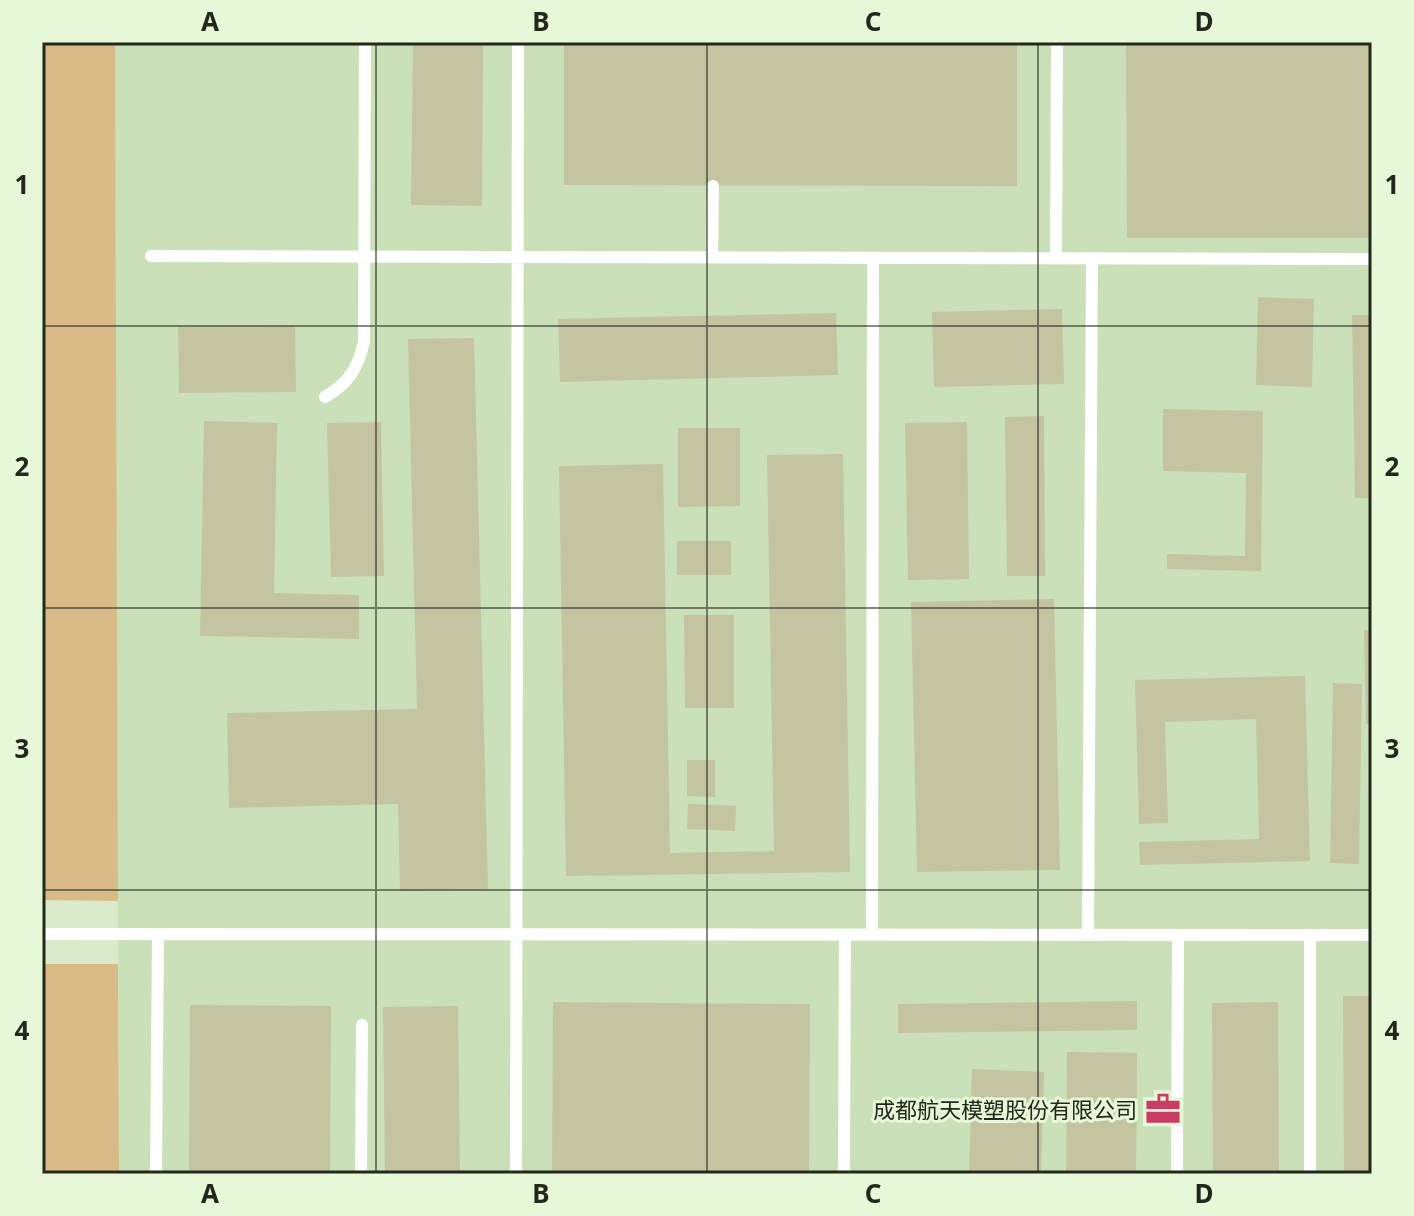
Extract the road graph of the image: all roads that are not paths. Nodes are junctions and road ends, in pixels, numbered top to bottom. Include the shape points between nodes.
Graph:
1 (365, 42) edge
2 (518, 42) edge
3 (1057, 42) edge
4 (713, 186) dead end
5 (151, 256) dead end
6 (364, 257) junction
7 (518, 257) junction
8 (712, 257) junction
9 (873, 258) junction
10 (1056, 258) junction
11 (1092, 258) junction
12 (1372, 259) edge
13 (325, 397) dead end
14 (42, 934) edge
15 (158, 935) junction
16 (845, 935) junction
17 (872, 935) junction
18 (1088, 935) junction
19 (1178, 935) junction
20 (1310, 935) junction
21 (1372, 935) edge
22 (516, 936) junction
23 (362, 1025) dead end
24 (156, 1174) edge
25 (361, 1174) edge
26 (516, 1174) edge
27 (844, 1174) edge
28 (1177, 1174) edge
29 (1310, 1174) edge

1 - 6 lane
2 - 7 lane
3 - 10 lane
4 - 8 lane
5 - 6 lane
6 - 7 lane
6 - 13 lane via 364,342 358,367 341,388
7 - 8 lane
7 - 22 lane
8 - 9 lane
9 - 10 lane
9 - 17 lane
10 - 11 lane
11 - 12 lane
11 - 18 lane
14 - 15 lane
15 - 22 lane
15 - 24 lane
16 - 17 lane
16 - 22 lane
16 - 27 lane
17 - 18 lane
18 - 19 lane
19 - 20 lane
19 - 28 lane
20 - 21 lane
20 - 29 lane
22 - 26 lane
23 - 25 lane

